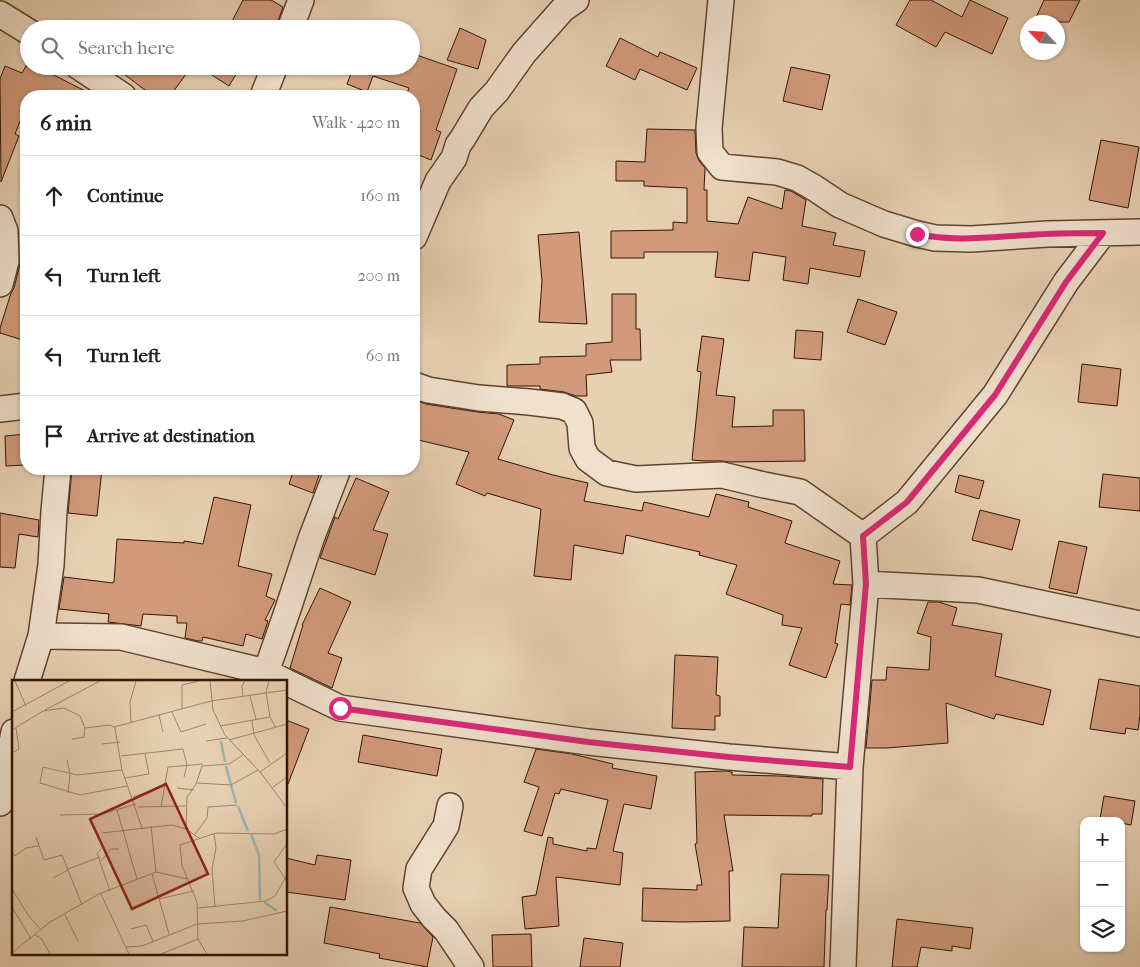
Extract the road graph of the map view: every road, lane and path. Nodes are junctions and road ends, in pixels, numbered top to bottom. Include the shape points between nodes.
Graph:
1 (301, 0) edge
2 (721, 0) edge
3 (561, 3) edge
4 (0, 14) edge
5 (293, 20) edge
6 (20, 26) edge
7 (91, 75) edge
8 (271, 75) edge
9 (113, 90) edge
10 (265, 90) edge
11 (0, 218) edge
12 (420, 223) edge
13 (1140, 232) edge
14 (1103, 233) junction
15 (0, 284) edge
16 (420, 387) edge
17 (20, 407) edge
18 (0, 409) edge
19 (57, 475) edge
20 (336, 475) edge
21 (863, 536) junction
22 (866, 584) junction
23 (1140, 624) edge
24 (41, 636) junction
25 (275, 679) edge
26 (27, 680) edge
27 (288, 685) edge
28 (12, 742) edge
29 (850, 767) junction
30 (0, 803) edge
31 (450, 806) dead end
32 (471, 967) edge
33 (844, 967) edge

1 - 5 street
2 - 14 street via 709,128 710,152 722,167 777,172 797,178 840,205 892,227 935,238
3 - 12 street via 458,145
4 - 6 street
7 - 9 street
8 - 10 street
11 - 15 street via 5,231 6,261
13 - 14 street
14 - 21 street via 1066,282 995,395 907,502
16 - 21 street via 479,398 562,406 574,411 580,423 582,448 588,459 607,473 636,479 722,475 800,492
17 - 18 street
19 - 24 street via 51,565
20 - 25 street via 288,610
21 - 22 street
22 - 23 street via 978,590
22 - 29 street
24 - 25 street via 121,637
24 - 26 street
27 - 29 street via 340,708 588,742
28 - 30 street
29 - 33 street
31 - 32 street via 446,826 419,869 416,888 423,904 446,930

